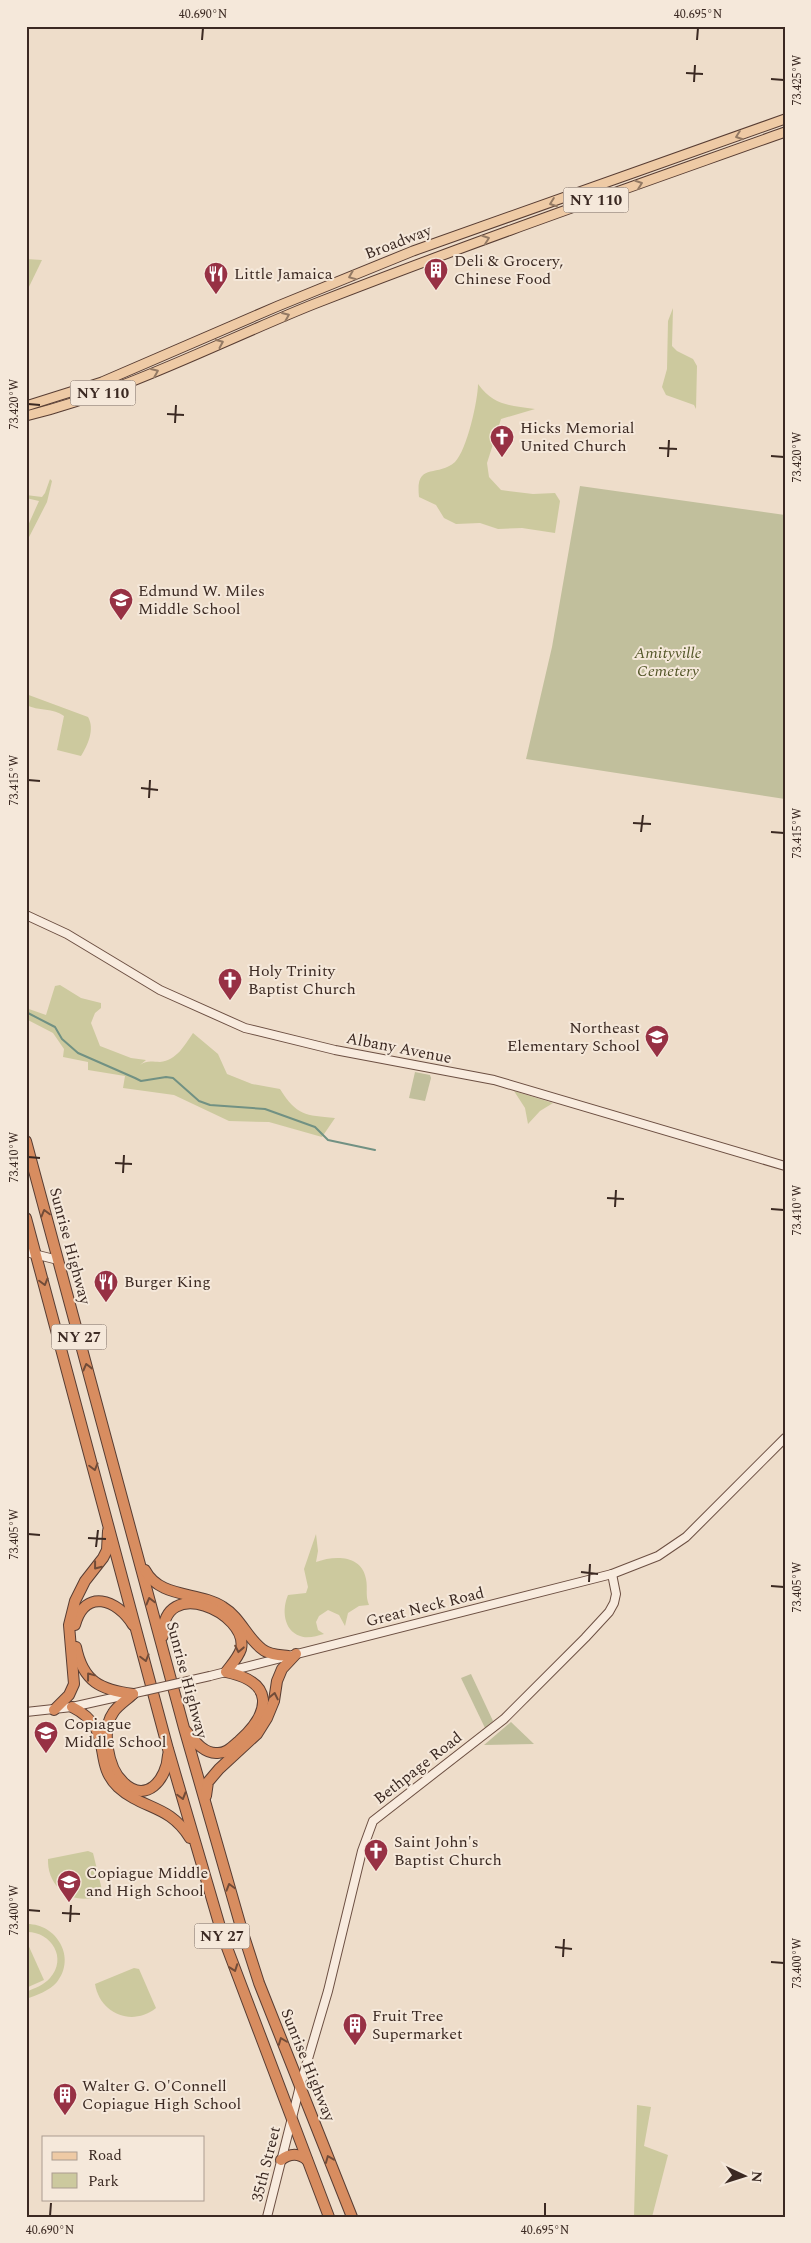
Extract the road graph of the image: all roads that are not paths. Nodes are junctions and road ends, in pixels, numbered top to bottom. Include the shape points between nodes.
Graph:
1 (785, 119) edge
2 (785, 132) edge
3 (26, 406) edge
4 (26, 416) edge
5 (26, 915) edge
6 (26, 1141) edge
7 (785, 1166) edge
8 (26, 1218) edge
9 (31, 1252) edge
10 (58, 1260) junction
11 (785, 1438) edge
12 (108, 1520) junction
13 (139, 1558) junction
14 (612, 1574) junction
15 (138, 1634) junction
16 (164, 1648) junction
17 (292, 1655) junction
18 (226, 1672) junction
19 (133, 1694) junction
20 (72, 1707) junction
21 (54, 1710) junction
22 (26, 1712) edge
23 (184, 1728) junction
24 (168, 1750) junction
25 (207, 1807) junction
26 (197, 1849) junction
27 (300, 2086) junction
28 (291, 2118) junction
29 (281, 2160) junction
30 (308, 2160) junction
31 (267, 2217) edge
32 (330, 2217) edge
33 (352, 2217) edge

1 -> 3 main road, Broadway / NY 110 via 413,252 102,382
4 -> 2 main road, Broadway / NY 110 via 102,394 384,277
5 - 7 street, Albany Avenue via 67,934 160,990 245,1028 335,1050 494,1080
10 -> 6 highway, Sunrise Highway / NY 27
8 - 9 highway, Sunrise Highway / NY 27
9 - 10 street
9 -> 12 highway, Sunrise Highway / NY 27
13 -> 10 highway, Sunrise Highway / NY 27
11 - 14 street, Great Neck Road via 686,1537 658,1556
12 - 15 highway, Sunrise Highway / NY 27
12 -> 21 highway via 107,1550 85,1581 75,1601 69,1625 74,1684 69,1695
16 -> 13 highway, Sunrise Highway / NY 27
13 - 17 highway via 157,1585 206,1598 224,1607 262,1649
14 - 17 street, Great Neck Road
14 - 27 street, Bethpage Road via 616,1594 614,1603 585,1638 504,1719 373,1821
19 -> 15 highway via 98,1686 86,1673 78,1654 75,1624 78,1613 86,1605 98,1601 111,1602 126,1614
15 -> 24 highway, Sunrise Highway / NY 27
16 -> 18 highway via 166,1616 176,1606 188,1603 203,1605 219,1612 240,1638 241,1648
16 - 23 highway, Sunrise Highway / NY 27
17 - 18 street, Great Neck Road
25 -> 17 highway via 208,1782 257,1734 271,1709 282,1669
18 - 19 street, Great Neck Road, bridge
18 - 23 highway via 242,1675 261,1691 264,1704 249,1732 228,1751 216,1754 207,1751
19 - 20 street, Great Neck Road
19 - 24 highway via 113,1712 108,1724 107,1738 115,1771 135,1790 148,1790 158,1784 164,1774
20 - 21 street, Great Neck Road
20 - 26 highway via 93,1721 109,1774 118,1787 170,1815 182,1825
21 - 22 street, Great Neck Road
23 - 25 highway, Sunrise Highway / NY 27
24 -> 26 highway, Sunrise Highway / NY 27
27 -> 25 highway, Sunrise Highway / NY 27 via 259,1983
26 -> 28 highway, Sunrise Highway / NY 27 via 223,1937
27 - 28 street, Bethpage Road
33 -> 27 highway, Sunrise Highway / NY 27
28 - 29 street, 35th Street
28 - 30 highway, Sunrise Highway / NY 27
29 - 30 highway via 294,2154
29 - 31 street, 35th Street
30 - 32 highway, Sunrise Highway / NY 27

